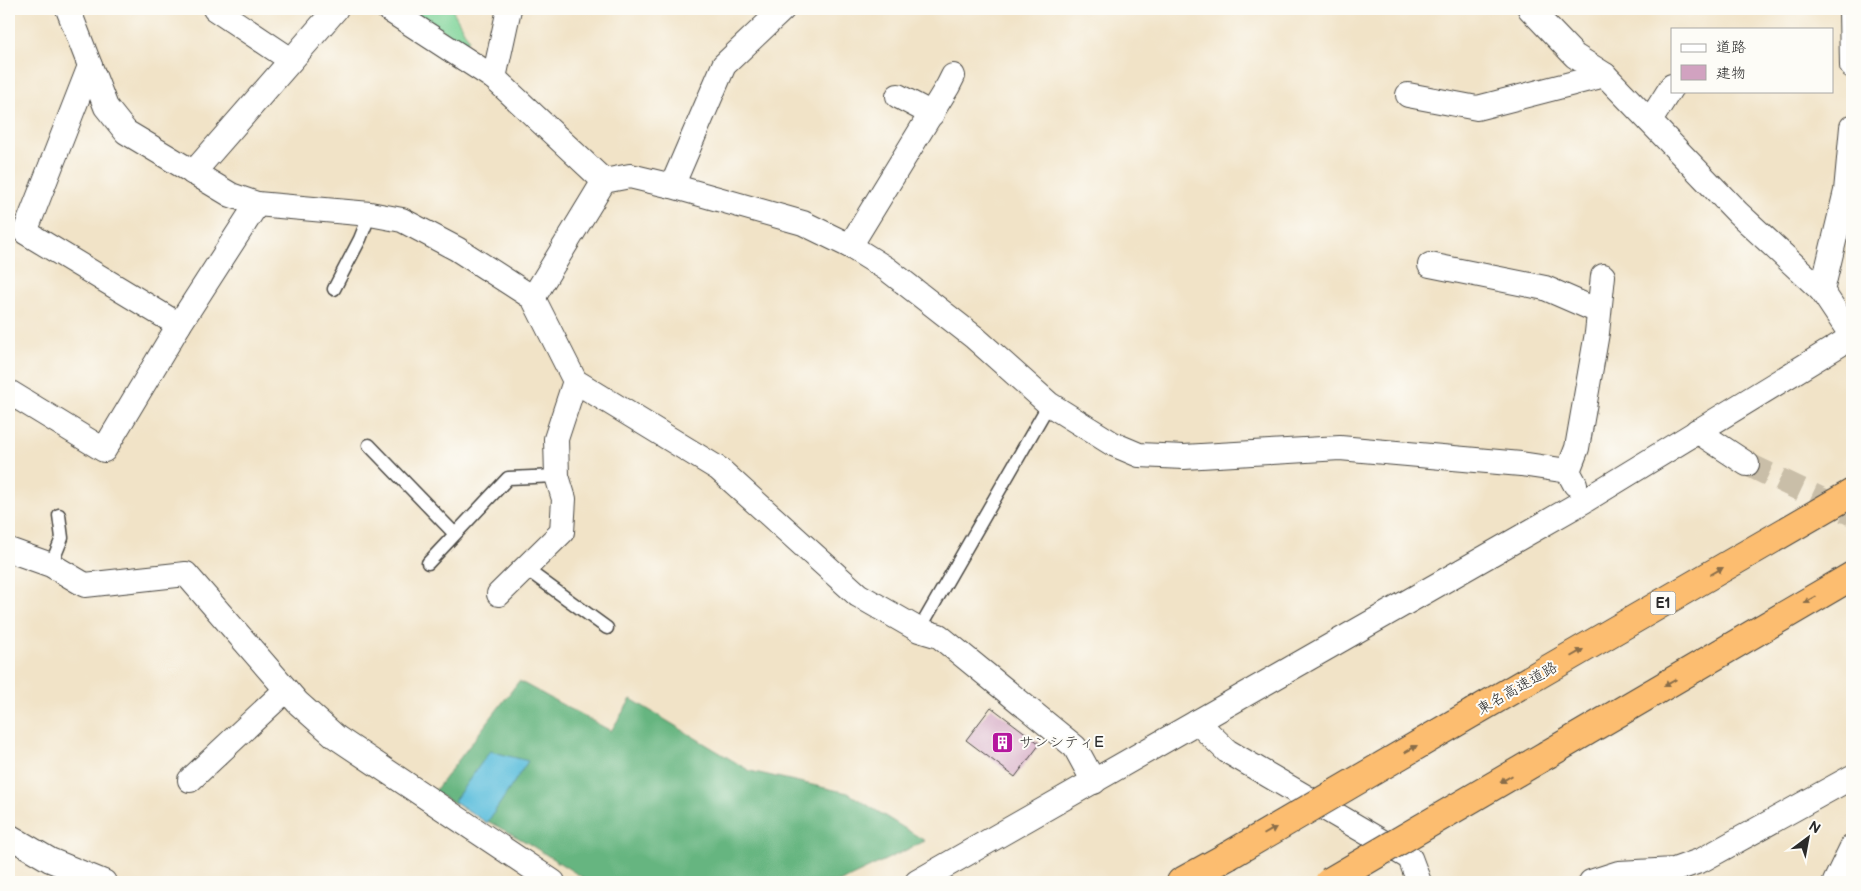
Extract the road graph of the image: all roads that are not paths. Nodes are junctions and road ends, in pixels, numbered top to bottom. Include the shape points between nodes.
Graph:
1 (68, 9) edge
2 (215, 9) edge
3 (336, 9) edge
4 (388, 9) edge
5 (509, 9) edge
6 (783, 9) edge
7 (1530, 9) edge
8 (1851, 9) edge
9 (291, 60) junction
10 (90, 66) junction
11 (1852, 66) edge
12 (1605, 75) junction
13 (953, 76) dead end
14 (494, 78) junction
15 (1671, 88) edge
16 (1408, 95) dead end
17 (898, 96) dead end
18 (932, 114) junction
19 (1650, 121) junction
20 (1852, 127) edge
21 (193, 173) junction
22 (604, 181) junction
23 (672, 186) junction
24 (257, 204) junction
25 (370, 214) junction
26 (850, 246) junction
27 (1430, 265) dead end
28 (1603, 276) dead end
29 (334, 288) dead end
30 (1822, 291) junction
31 (532, 298) junction
32 (1598, 312) junction
33 (179, 325) junction
34 (1852, 336) edge
35 (575, 381) junction
36 (9, 392) edge
37 (1049, 404) junction
38 (1697, 431) junction
39 (369, 445) dead end
40 (1747, 464) tunnel mouth
41 (1568, 471) junction
42 (557, 476) junction
43 (1852, 493) edge
44 (1584, 501) junction
45 (58, 515) dead end
46 (454, 533) junction
47 (9, 550) edge
48 (428, 563) dead end
49 (51, 565) junction
50 (526, 569) junction
51 (1852, 576) edge
52 (499, 594) dead end
53 (607, 628) dead end
54 (918, 630) junction
55 (286, 690) junction
56 (1197, 722) junction
57 (1852, 777) edge
58 (190, 780) dead end
59 (1094, 782) junction
60 (9, 836) edge
61 (1852, 847) edge
62 (104, 882) edge
63 (553, 882) edge
64 (917, 882) edge
65 (1181, 882) edge
66 (1330, 882) edge
67 (1419, 882) edge
68 (1590, 882) edge
69 (1835, 882) edge

1 - 10 street
2 - 9 street
3 - 9 street
4 - 14 street
5 - 14 street
6 - 23 street via 724,65
7 - 12 street via 1575,56
8 - 11 street
9 - 21 street
10 - 21 street via 106,107 126,132
10 - 33 street via 25,232
12 - 16 street via 1478,108
12 - 19 street
13 - 18 street
14 - 22 street
15 - 19 street
17 - 18 street
18 - 26 street
19 - 30 street via 1738,213
20 - 30 street via 1846,191
21 - 24 street via 231,196
22 - 23 street via 630,176
22 - 31 street
23 - 26 street via 803,223
24 - 25 street
24 - 33 street
25 - 29 lane
25 - 31 street via 402,220 450,245
26 - 37 street via 887,269 974,337
27 - 32 street via 1545,288
28 - 32 street
30 - 34 street
31 - 35 street
32 - 41 street via 1577,448
33 - 36 street via 104,450
34 - 38 street
35 - 42 street via 556,439
35 - 54 street via 719,469 858,596
37 - 41 street via 1113,444 1139,455 1184,457 1340,448
37 - 54 lane
38 - 40 street
38 - 44 street
39 - 46 lane
41 - 44 street
42 - 46 lane via 508,478
42 - 50 street via 564,499 562,532
65 -> 43 highway, 東名高速道路 / E1, bridge
44 - 56 street
45 - 49 lane via 62,538
46 - 48 lane
47 - 49 street
49 - 55 street via 85,585 186,574
50 - 52 street
50 - 53 lane
51 -> 66 highway, bridge
54 - 59 street via 939,636 1074,747
55 - 58 street
55 - 63 street via 336,737
56 - 59 street
56 - 67 street via 1227,751 1410,858
57 - 68 street via 1702,860 1674,870 1619,873
59 - 64 street
60 - 62 street via 50,860
61 - 69 street

